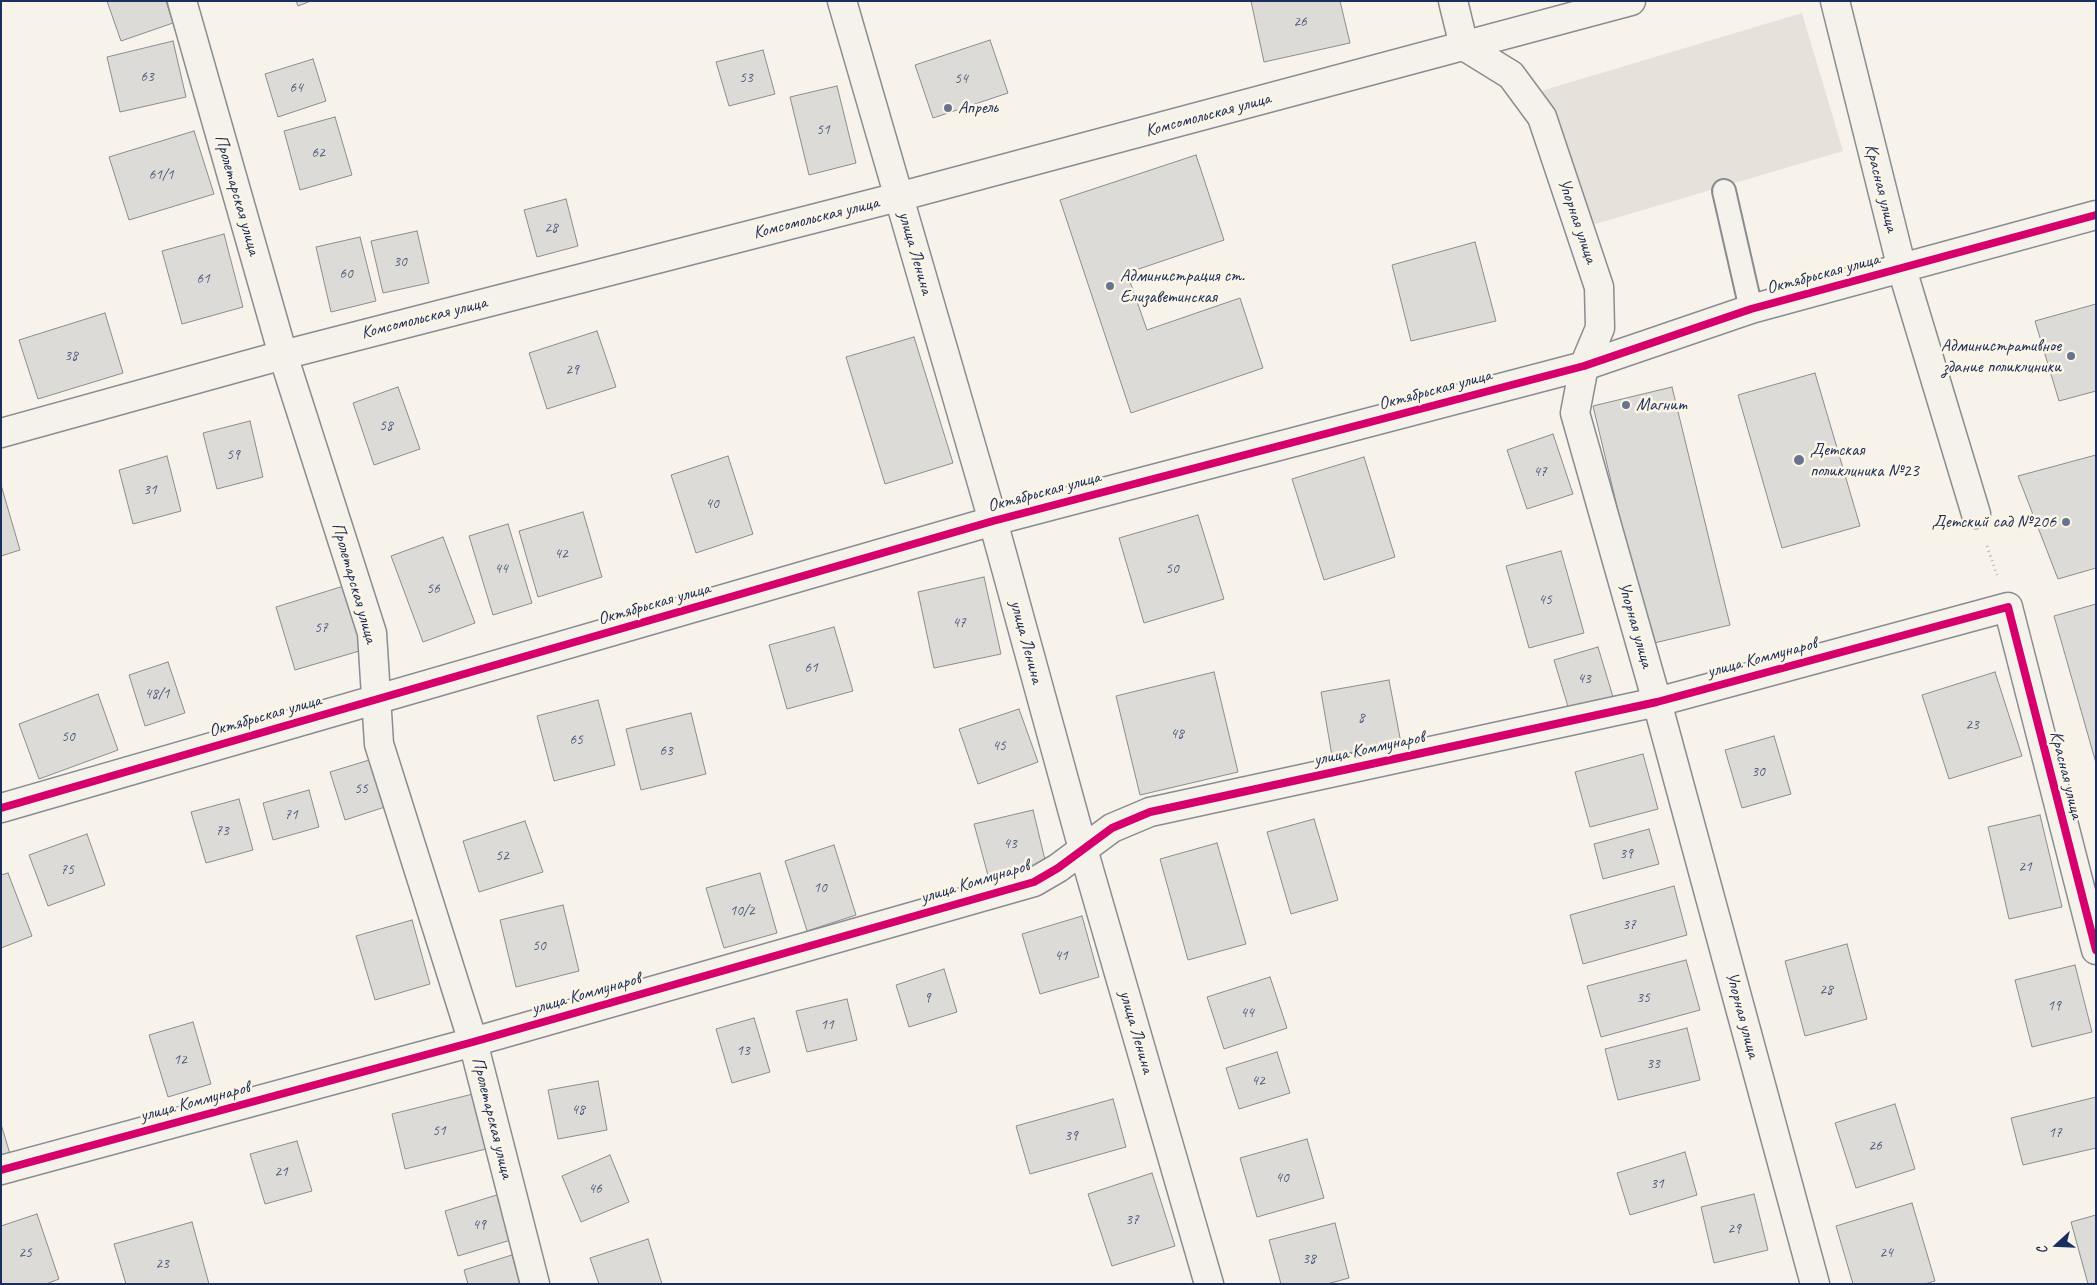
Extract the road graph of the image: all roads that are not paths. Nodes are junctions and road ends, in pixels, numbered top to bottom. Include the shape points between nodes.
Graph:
1 (182, 1) edge
2 (842, 1) edge
3 (1453, 1) edge
4 (1631, 1) edge
5 (1835, 1) edge
6 (1464, 46) junction
7 (1724, 191) dead end
8 (898, 197) junction
9 (2096, 215) edge
10 (1902, 268) junction
11 (1751, 309) junction
12 (283, 355) junction
13 (1584, 366) junction
14 (1, 433) edge
15 (1976, 514) road end
16 (993, 521) junction
17 (2008, 606) joint
18 (378, 700) junction
19 (1657, 702) junction
20 (1, 808) edge
21 (1083, 849) junction
22 (2096, 950) edge
23 (473, 1042) junction
24 (1, 1170) edge
25 (535, 1284) edge
26 (1209, 1284) edge
27 (1815, 1284) edge

1 - 12 street, Пролетарская улица
2 - 8 street, улица Ленина
3 - 6 street
4 - 6 street, Комсомольская улица
5 - 10 street, Красная улица
6 - 8 street, Комсомольская улица
6 - 13 street, Упорная улица via 1511,75 1542,117 1599,287 1600,328
7 - 11 lane
8 - 12 street, Комсомольская улица
8 - 16 street, улица Ленина
9 - 10 street, Октябрьская улица
10 - 11 street, Октябрьская улица
10 - 15 street, Красная улица
11 - 13 street, Октябрьская улица
12 - 14 street, Комсомольская улица
12 - 18 street, Пролетарская улица via 372,633
13 - 16 street, Октябрьская улица
13 - 19 street, Упорная улица via 1575,412
16 - 18 street, Октябрьская улица
16 - 21 street, улица Ленина
17 - 19 street, улица Коммунаров
17 - 22 street, Красная улица
18 - 20 street, Октябрьская улица
18 - 23 street, Пролетарская улица via 379,744
19 - 21 street, улица Коммунаров via 1150,812 1112,828
19 - 27 street, Упорная улица
21 - 23 street, улица Коммунаров via 1034,882
21 - 26 street, улица Ленина
23 - 24 street, улица Коммунаров
23 - 25 street, Пролетарская улица

